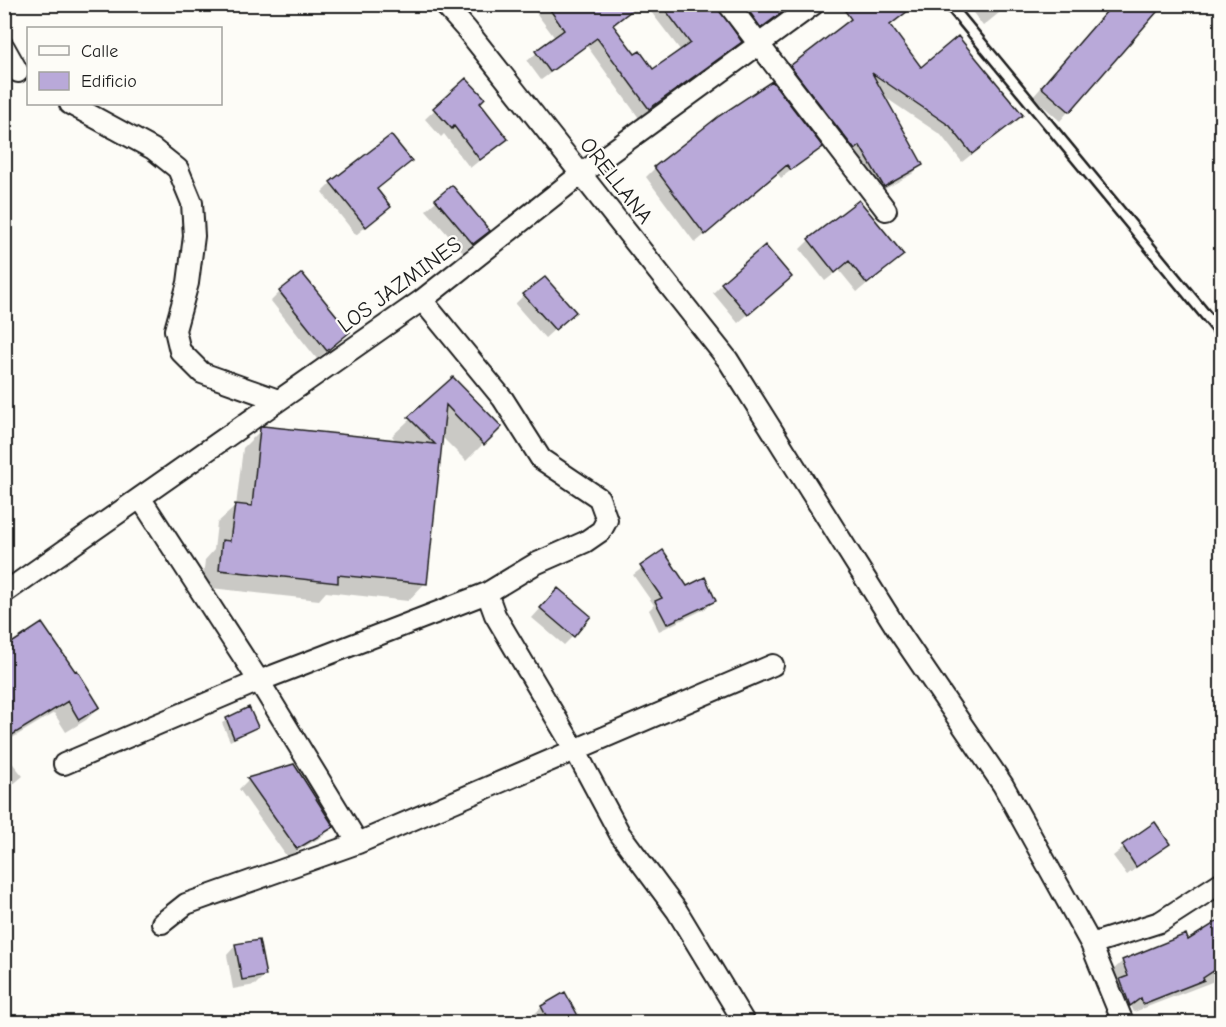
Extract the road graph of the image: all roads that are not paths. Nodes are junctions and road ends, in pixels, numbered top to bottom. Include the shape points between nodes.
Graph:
1 (444, 4) edge
2 (728, 4) edge
3 (814, 4) edge
4 (949, 4) edge
5 (760, 45) junction
6 (4, 47) edge
7 (17, 72) edge
8 (72, 105) edge
9 (581, 174) junction
10 (886, 210) dead end
11 (422, 300) junction
12 (1221, 335) edge
13 (278, 400) junction
14 (141, 499) junction
15 (4, 593) edge
16 (487, 593) junction
17 (773, 666) dead end
18 (259, 681) junction
19 (575, 750) junction
20 (64, 764) dead end
21 (358, 843) junction
22 (1221, 882) edge
23 (162, 923) dead end
24 (1091, 944) junction
25 (744, 1023) edge
26 (1123, 1023) edge

1 - 9 street, ORELLANA
2 - 5 street
3 - 5 street, LOS JAZMINES
4 - 12 lane
5 - 9 street, LOS JAZMINES
5 - 10 street
6 - 7 street
8 - 13 street via 153,149 181,177 192,203 194,236 176,330 180,351 202,374
9 - 11 street, LOS JAZMINES
9 - 24 street, ORELLANA via 728,360 897,629 1003,784
11 - 13 street, LOS JAZMINES
11 - 16 street via 502,399 541,459 599,498 608,520 601,531 585,542 535,564
13 - 14 street, LOS JAZMINES
14 - 15 street, LOS JAZMINES
14 - 18 street
16 - 18 street
16 - 19 street via 495,615
17 - 19 street
18 - 20 street
18 - 21 street
19 - 21 street
19 - 25 street via 621,834 677,911
21 - 23 street via 186,904
22 - 24 street via 1160,922
24 - 26 street, ORELLANA

